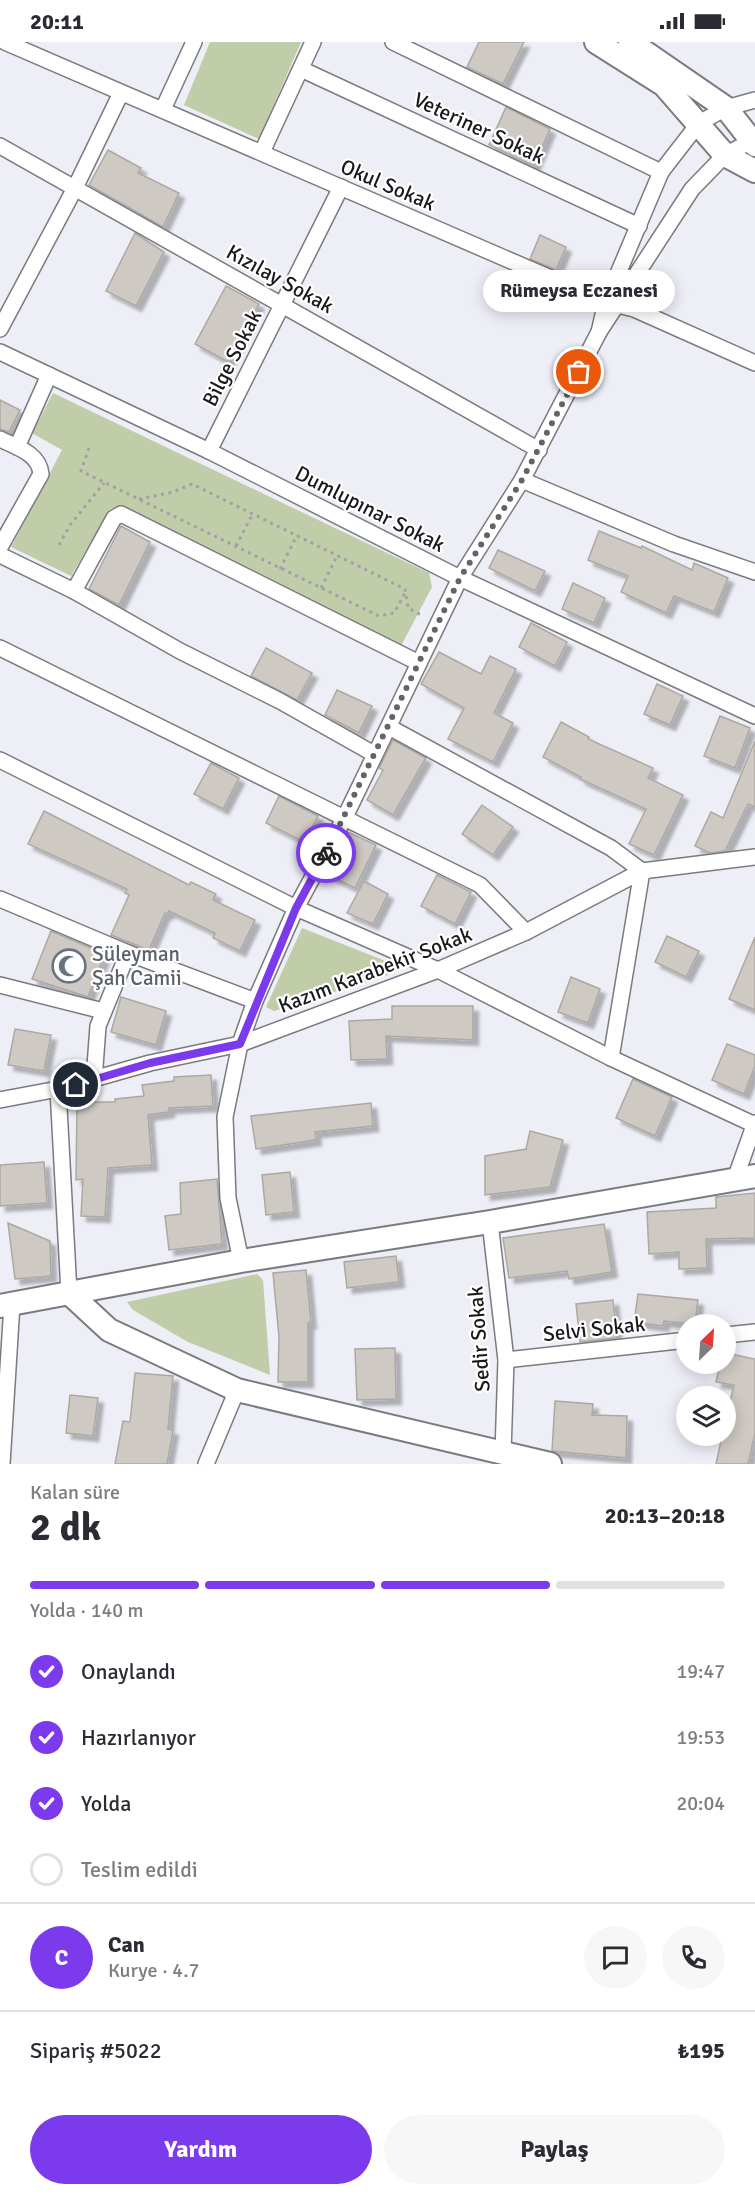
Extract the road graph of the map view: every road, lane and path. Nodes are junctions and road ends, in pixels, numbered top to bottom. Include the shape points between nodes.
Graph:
1 (5, 42) edge
2 (194, 42) edge
3 (313, 42) edge
4 (393, 42) edge
5 (596, 42) edge
6 (630, 42) edge
7 (301, 69) junction
8 (121, 93) junction
9 (755, 100) edge
10 (726, 108) junction
11 (162, 109) junction
12 (699, 123) junction
13 (754, 142) edge
14 (0, 146) edge
15 (262, 152) junction
16 (725, 155) junction
17 (755, 171) edge
18 (661, 172) junction
19 (341, 188) junction
20 (74, 190) junction
21 (639, 226) junction
22 (612, 303) junction
23 (283, 304) junction
24 (0, 329) edge
25 (0, 352) edge
26 (755, 363) edge
27 (49, 375) junction
28 (0, 439) edge
29 (17, 447) junction
30 (89, 448) dead end
31 (539, 450) junction
32 (209, 451) junction
33 (522, 480) junction
34 (104, 483) junction
35 (137, 499) junction
36 (252, 515) junction
37 (297, 535) junction
38 (59, 545) dead end
39 (236, 546) junction
40 (0, 547) edge
41 (0, 555) edge
42 (337, 556) junction
43 (280, 569) junction
44 (755, 572) edge
45 (460, 578) junction
46 (321, 588) junction
47 (269, 590) junction
48 (74, 591) junction
49 (406, 591) junction
50 (438, 623) junction
51 (0, 648) edge
52 (419, 663) junction
53 (755, 716) edge
54 (389, 727) junction
55 (374, 754) junction
56 (0, 760) edge
57 (345, 817) junction
58 (755, 857) edge
59 (642, 871) junction
60 (0, 898) edge
61 (296, 908) junction
62 (526, 932) junction
63 (128, 953) junction
64 (438, 970) junction
65 (0, 985) edge
66 (255, 1001) junction
67 (103, 1011) junction
68 (240, 1044) junction
69 (611, 1058) junction
70 (94, 1080) junction
71 (58, 1089) junction
72 (0, 1100) edge
73 (755, 1124) edge
74 (745, 1177) edge
75 (490, 1222) junction
76 (241, 1261) junction
77 (69, 1293) junction
78 (6, 1305) edge
79 (755, 1332) edge
80 (736, 1334) edge
81 (676, 1341) edge
82 (506, 1360) junction
83 (237, 1389) junction
84 (503, 1453) junction
85 (2, 1464) edge
86 (206, 1464) edge
87 (550, 1464) edge

1 - 8 street, Okul Sokak
2 - 11 street
3 - 7 street
4 - 18 street
5 - 12 street via 664,85
6 - 10 street
7 - 15 street
7 - 21 street, Veteriner Sokak
8 - 11 street, Okul Sokak
8 - 20 street
9 - 10 street
10 - 12 street
10 - 13 street
11 - 15 street, Okul Sokak
12 - 16 street
12 - 18 street
13 - 16 street
14 - 20 street, Kızılay Sokak
15 - 19 street, Okul Sokak
16 - 17 street
16 - 22 street via 692,189
18 - 21 street
19 - 22 street, Okul Sokak
19 - 23 street, Bilge Sokak
20 - 23 street, Kızılay Sokak
20 - 24 street
21 - 22 street
22 - 26 street, Okul Sokak
22 - 31 street
23 - 31 street, Kızılay Sokak
23 - 32 street, Bilge Sokak
25 - 27 street, Dumlupınar Sokak
27 - 29 street
27 - 32 street, Dumlupınar Sokak
28 - 29 street
29 - 40 street via 32,455 41,474
30 - 34 path via 81,471
31 - 33 street
32 - 45 street, Dumlupınar Sokak
33 - 44 street via 674,544
33 - 45 street
34 - 35 path
34 - 38 path
35 - 36 path via 192,484
35 - 39 path
36 - 37 path
36 - 39 path
37 - 42 path
37 - 43 path
39 - 43 path
41 - 48 street
42 - 46 path
42 - 49 path
43 - 46 path
43 - 47 path
45 - 50 street
45 - 53 street, Dumlupınar Sokak
46 - 49 path via 379,616 394,614
47 - 48 street via 121,514 114,518
47 - 52 street
48 - 55 street
49 - 50 path via 408,608
50 - 52 street
51 - 57 street
52 - 54 street
54 - 55 street
54 - 59 street via 611,848
55 - 57 street
56 - 61 street
57 - 61 street
57 - 62 street via 480,885
58 - 59 street, Kazım Karabekir Sokak
59 - 62 street, Kazım Karabekir Sokak
59 - 69 street
60 - 63 street
61 - 64 street
61 - 66 street
62 - 64 street, Kazım Karabekir Sokak
63 - 66 street
63 - 67 street
64 - 68 street, Kazım Karabekir Sokak
64 - 69 street
65 - 67 street
66 - 68 street
67 - 70 street via 98,1026
68 - 70 street, Kazım Karabekir Sokak via 150,1063
68 - 76 street via 225,1117 228,1198
69 - 73 street
70 - 71 street, Kazım Karabekir Sokak
71 - 72 street, Kazım Karabekir Sokak
71 - 77 street
73 - 74 street
74 - 75 street
75 - 76 street
75 - 82 street, Sedir Sokak
76 - 77 street
77 - 78 street
77 - 83 street via 108,1330
78 - 85 street
79 - 80 street
81 - 82 street, Selvi Sokak
82 - 84 street, Sedir Sokak
83 - 84 street
83 - 86 street
84 - 87 street

